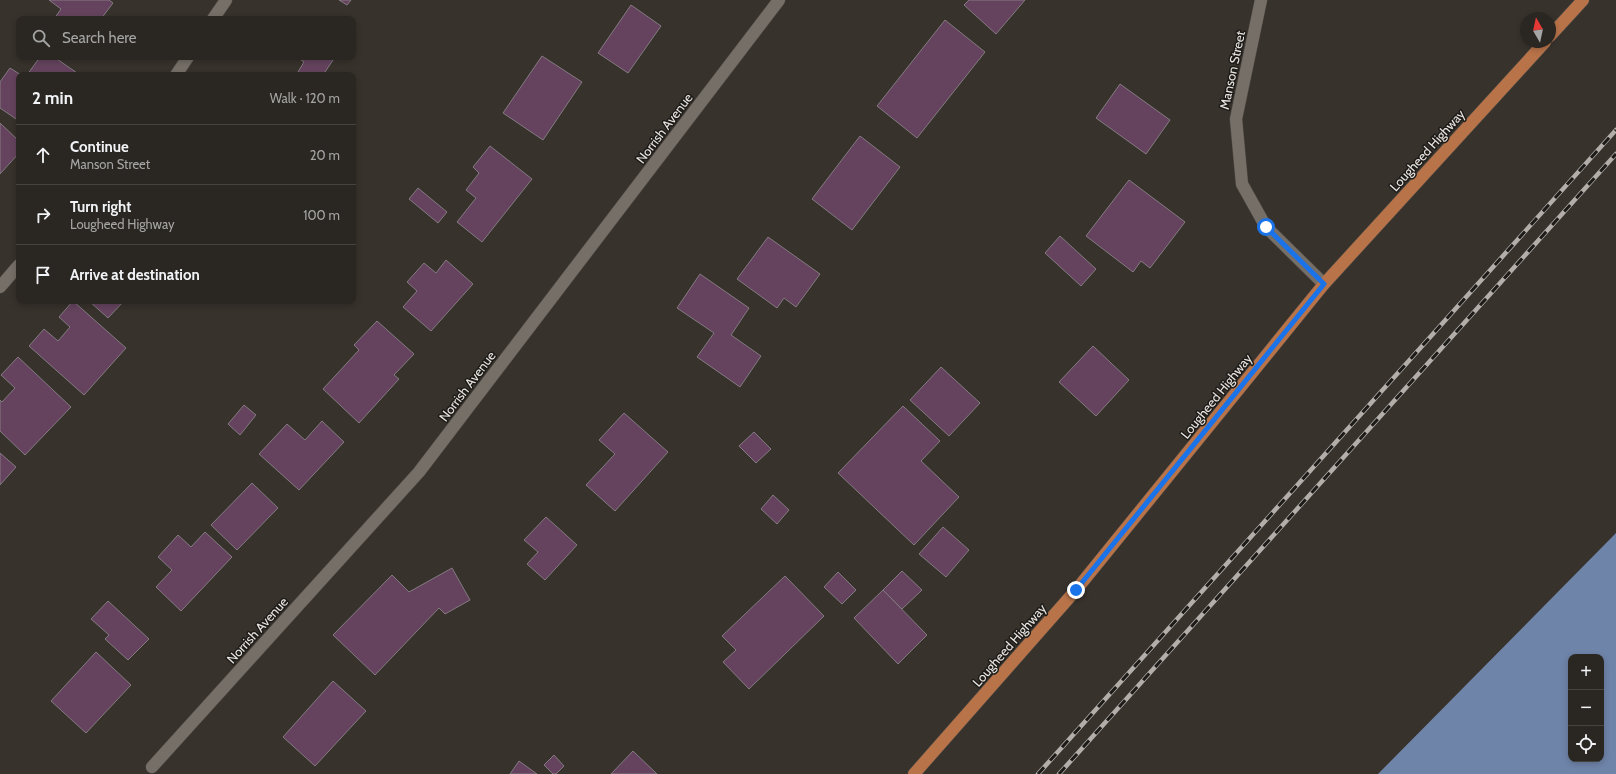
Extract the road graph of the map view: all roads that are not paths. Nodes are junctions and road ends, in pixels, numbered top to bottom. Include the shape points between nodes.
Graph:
1 (226, 0) edge
2 (779, 0) edge
3 (1261, 0) edge
4 (1583, 0) edge
5 (215, 16) edge
6 (1556, 29) edge
7 (1540, 48) edge
8 (186, 60) edge
9 (178, 72) edge
10 (16, 268) edge
11 (1324, 284) junction
12 (0, 287) edge
13 (152, 767) dead end
14 (914, 774) edge

1 - 5 street
2 - 13 street, Norrish Avenue via 419,472
3 - 11 street, Manson Street via 1236,119 1242,184 1266,227
4 - 6 main road
7 - 11 main road, Lougheed Highway
8 - 9 street
10 - 12 street
11 - 14 main road, Lougheed Highway via 1076,590

